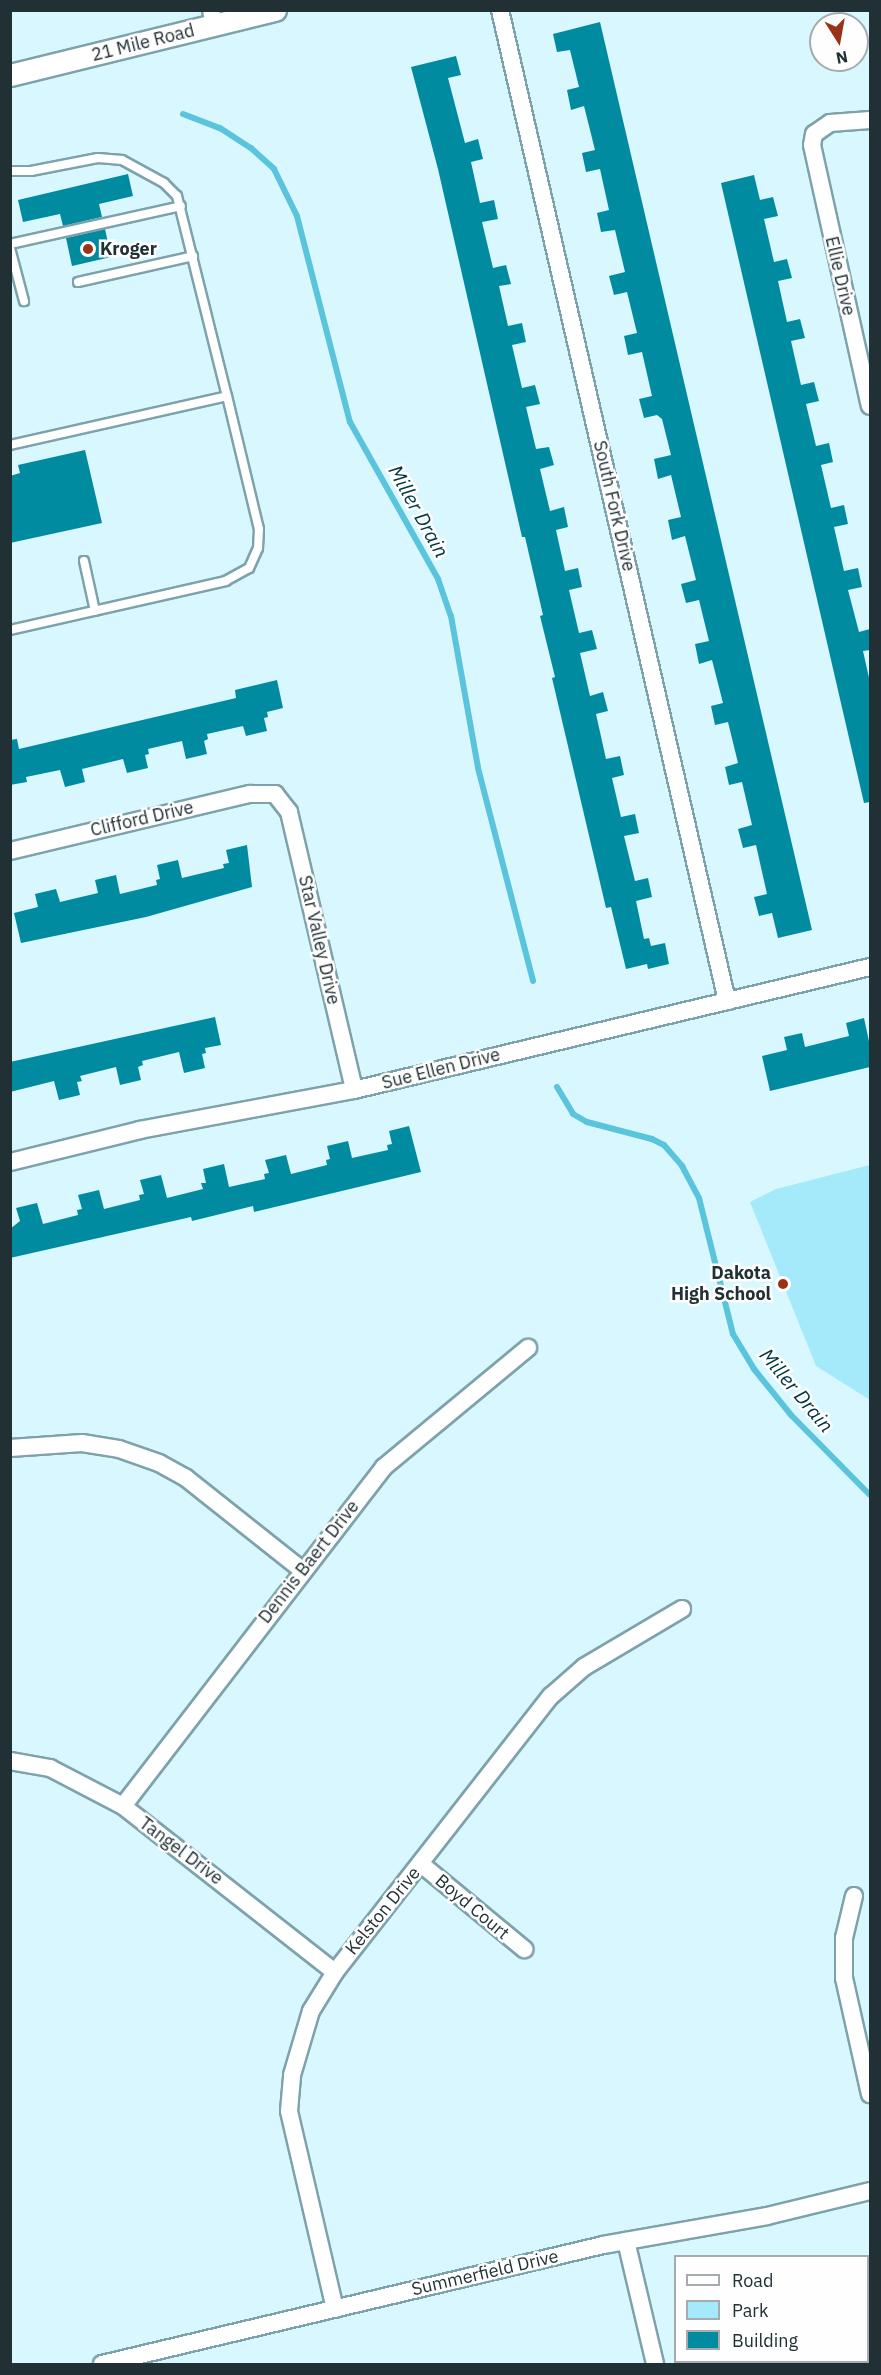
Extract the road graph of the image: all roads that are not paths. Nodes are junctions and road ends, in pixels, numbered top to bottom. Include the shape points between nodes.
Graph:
1 (276, 10) edge
2 (500, 10) edge
3 (212, 18) edge
4 (10, 75) edge
5 (870, 120) edge
6 (10, 171) edge
7 (181, 206) junction
8 (10, 244) edge
9 (10, 248) edge
10 (193, 256) junction
11 (78, 282) dead end
12 (24, 300) dead end
13 (227, 396) junction
14 (870, 406) edge
15 (10, 445) edge
16 (84, 561) dead end
17 (95, 611) junction
18 (10, 630) edge
19 (275, 794) joint
20 (10, 851) edge
21 (870, 967) edge
22 (728, 1001) junction
23 (354, 1090) junction
24 (10, 1162) edge
25 (528, 1348) dead end
26 (10, 1448) edge
27 (302, 1570) junction
28 (682, 1609) dead end
29 (10, 1761) edge
30 (123, 1806) junction
31 (421, 1864) junction
32 (854, 1896) dead end
33 (524, 1949) dead end
34 (335, 1972) junction
35 (870, 2094) edge
36 (870, 2191) edge
37 (626, 2241) junction
38 (335, 2309) junction
39 (102, 2364) edge
40 (655, 2364) edge

1 - 3 street, 21 Mile Road
2 - 22 street, South Fork Drive
3 - 4 street, 21 Mile Road
5 - 14 street, Ellie Drive via 830,123 814,134 812,145
6 - 7 lane via 31,171 98,158 122,160 164,183
7 - 8 lane
7 - 10 lane
9 - 12 lane
10 - 11 lane
10 - 13 lane
13 - 15 lane
13 - 17 lane via 259,529 258,548 249,568 226,581
16 - 17 lane
17 - 18 lane
19 - 20 street, Clifford Drive via 250,794
19 - 23 street, Star Valley Drive via 289,812
21 - 22 street, Sue Ellen Drive
22 - 23 street, Sue Ellen Drive
23 - 24 street, Sue Ellen Drive via 140,1130
25 - 27 street, Dennis Baert Drive via 384,1467
26 - 27 street via 82,1443 119,1449 159,1463 186,1478
27 - 30 street, Dennis Baert Drive
28 - 31 street, Kelston Drive via 584,1667 551,1696 522,1728
29 - 30 street, Tangel Drive via 50,1768
30 - 34 street, Tangel Drive
31 - 33 street, Boyd Court
31 - 34 street, Kelston Drive
32 - 35 street via 844,1938 844,1978
34 - 38 street, Kelston Drive via 311,2011 300,2042 289,2111
36 - 37 street, Summerfield Drive via 767,2216
37 - 38 street, Summerfield Drive
37 - 40 street
38 - 39 street, Summerfield Drive

